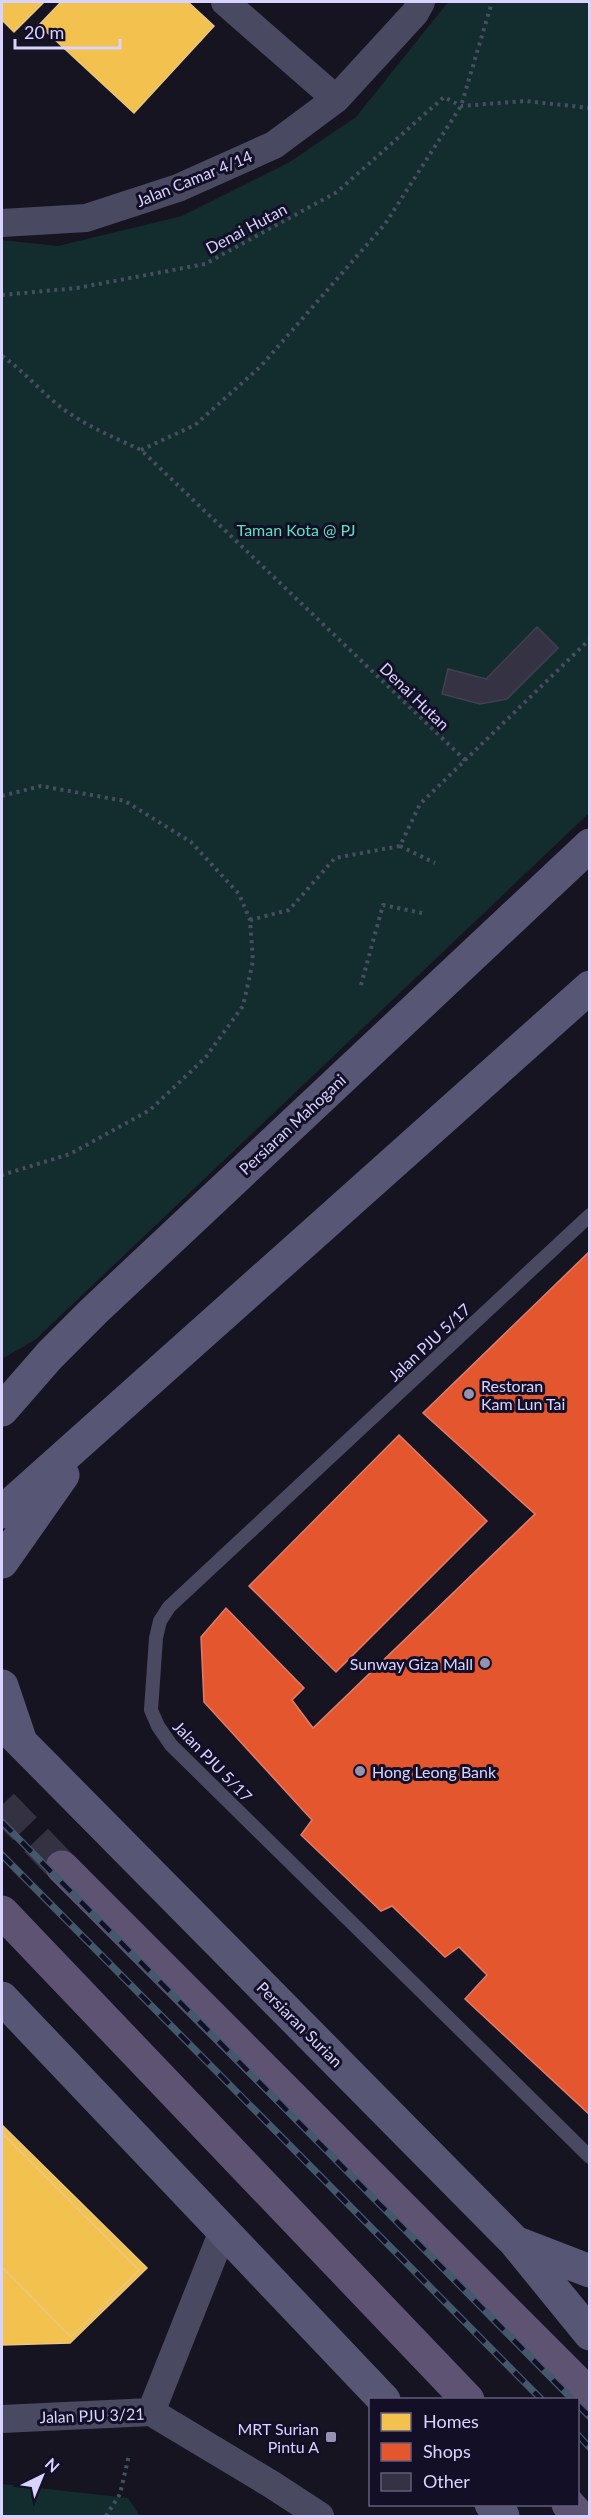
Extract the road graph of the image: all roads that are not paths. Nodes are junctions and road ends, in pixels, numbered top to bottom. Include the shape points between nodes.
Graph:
1 (225, 2) edge
2 (420, 2) edge
3 (336, 99) junction
4 (2, 223) edge
5 (590, 845) edge
6 (590, 987) edge
7 (578, 1006) edge
8 (590, 1215) edge
9 (202, 1334) junction
10 (50, 1355) junction
11 (2, 1386) edge
12 (2, 1410) edge
13 (2, 1512) edge
14 (2, 1562) edge
15 (2, 1686) edge
16 (8, 1735) edge
17 (62, 1867) tunnel mouth
18 (2, 1912) edge
19 (2, 1998) edge
20 (590, 2157) edge
21 (223, 2231) junction
22 (515, 2242) junction
23 (590, 2271) edge
24 (590, 2302) edge
25 (590, 2334) edge
26 (590, 2395) edge
27 (382, 2398) edge
28 (466, 2398) edge
29 (151, 2412) junction
30 (2, 2419) edge
31 (491, 2506) edge
32 (320, 2517) edge
33 (503, 2517) edge

1 - 3 street
2 - 3 street, Jalan Camar 4/14 via 415,13
3 - 4 street, Jalan Camar 4/14 via 274,145 178,188 86,218
5 - 10 main road, Persiaran Mahogani
6 - 7 main road
7 - 9 main road
8 - 20 lane, Jalan PJU 5/17 via 169,1607 156,1638 151,1710 171,1745
9 - 13 main road
9 - 14 main road via 95,1432
10 - 11 main road
10 - 12 main road, Persiaran Mahogani
15 - 16 main road
16 - 22 main road, Persiaran Surian via 56,1778
17 - 26 main road
18 - 28 main road
19 - 21 main road
21 - 27 main road
21 - 29 street
22 - 23 main road
22 - 24 main road
22 - 25 main road, Persiaran Surian
29 - 30 street, Jalan PJU 3/21
29 - 32 street, Jalan PJU 3/21
31 - 33 main road

